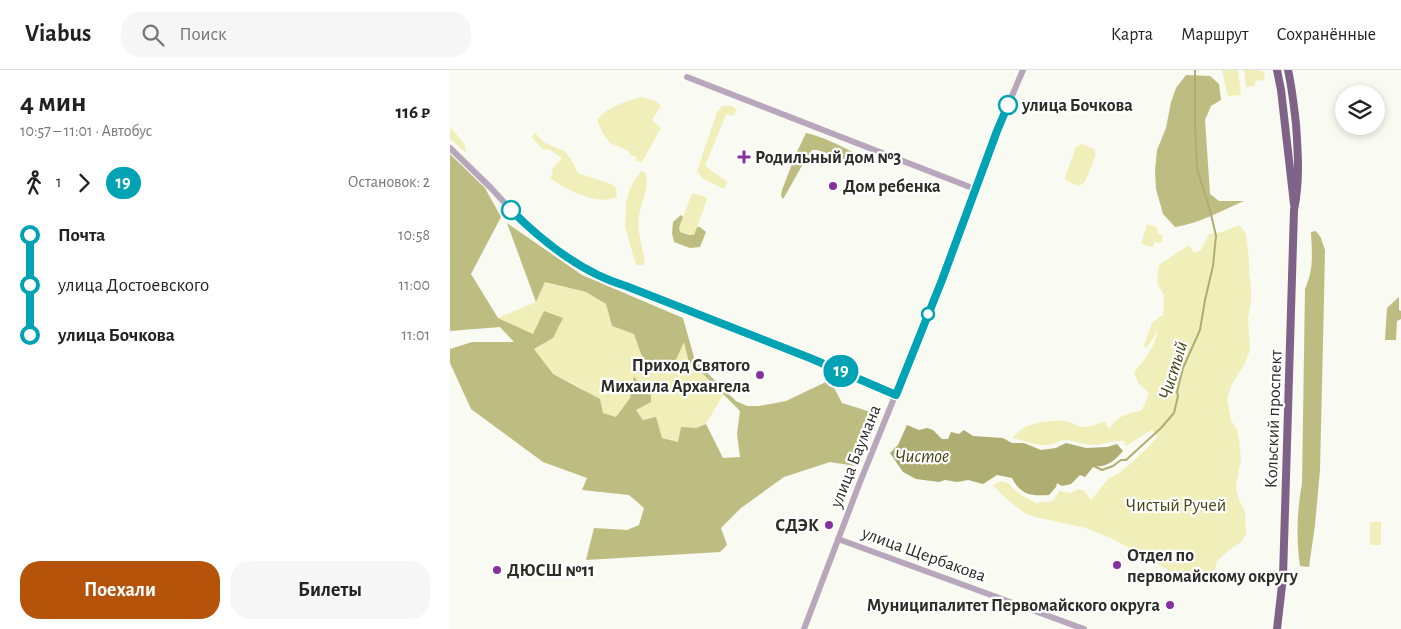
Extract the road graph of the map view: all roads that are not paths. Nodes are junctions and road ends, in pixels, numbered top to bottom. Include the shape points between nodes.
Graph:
1 (1023, 70) edge
2 (1277, 70) edge
3 (1288, 70) edge
4 (687, 78) dead end
5 (450, 148) edge
6 (1289, 161) junction
7 (1299, 161) junction
8 (975, 189) junction
9 (1294, 210) junction
10 (896, 395) junction
11 (838, 539) junction
12 (804, 629) edge
13 (1084, 629) edge
14 (1277, 629) edge

1 - 8 street, улица Баумана
2 - 6 main road, Кольский проспект
3 - 7 main road, Кольский проспект
4 - 8 street
5 - 10 street via 512,211 582,267 608,281 784,347
6 - 7 main road via 1294,166
6 - 9 main road, Кольский проспект
7 - 9 main road, Кольский проспект
8 - 10 street, улица Баумана
9 - 14 main road, Кольский проспект via 1283,577
10 - 11 street, улица Баумана
11 - 12 street, улица Баумана
11 - 13 street, улица Щербакова

